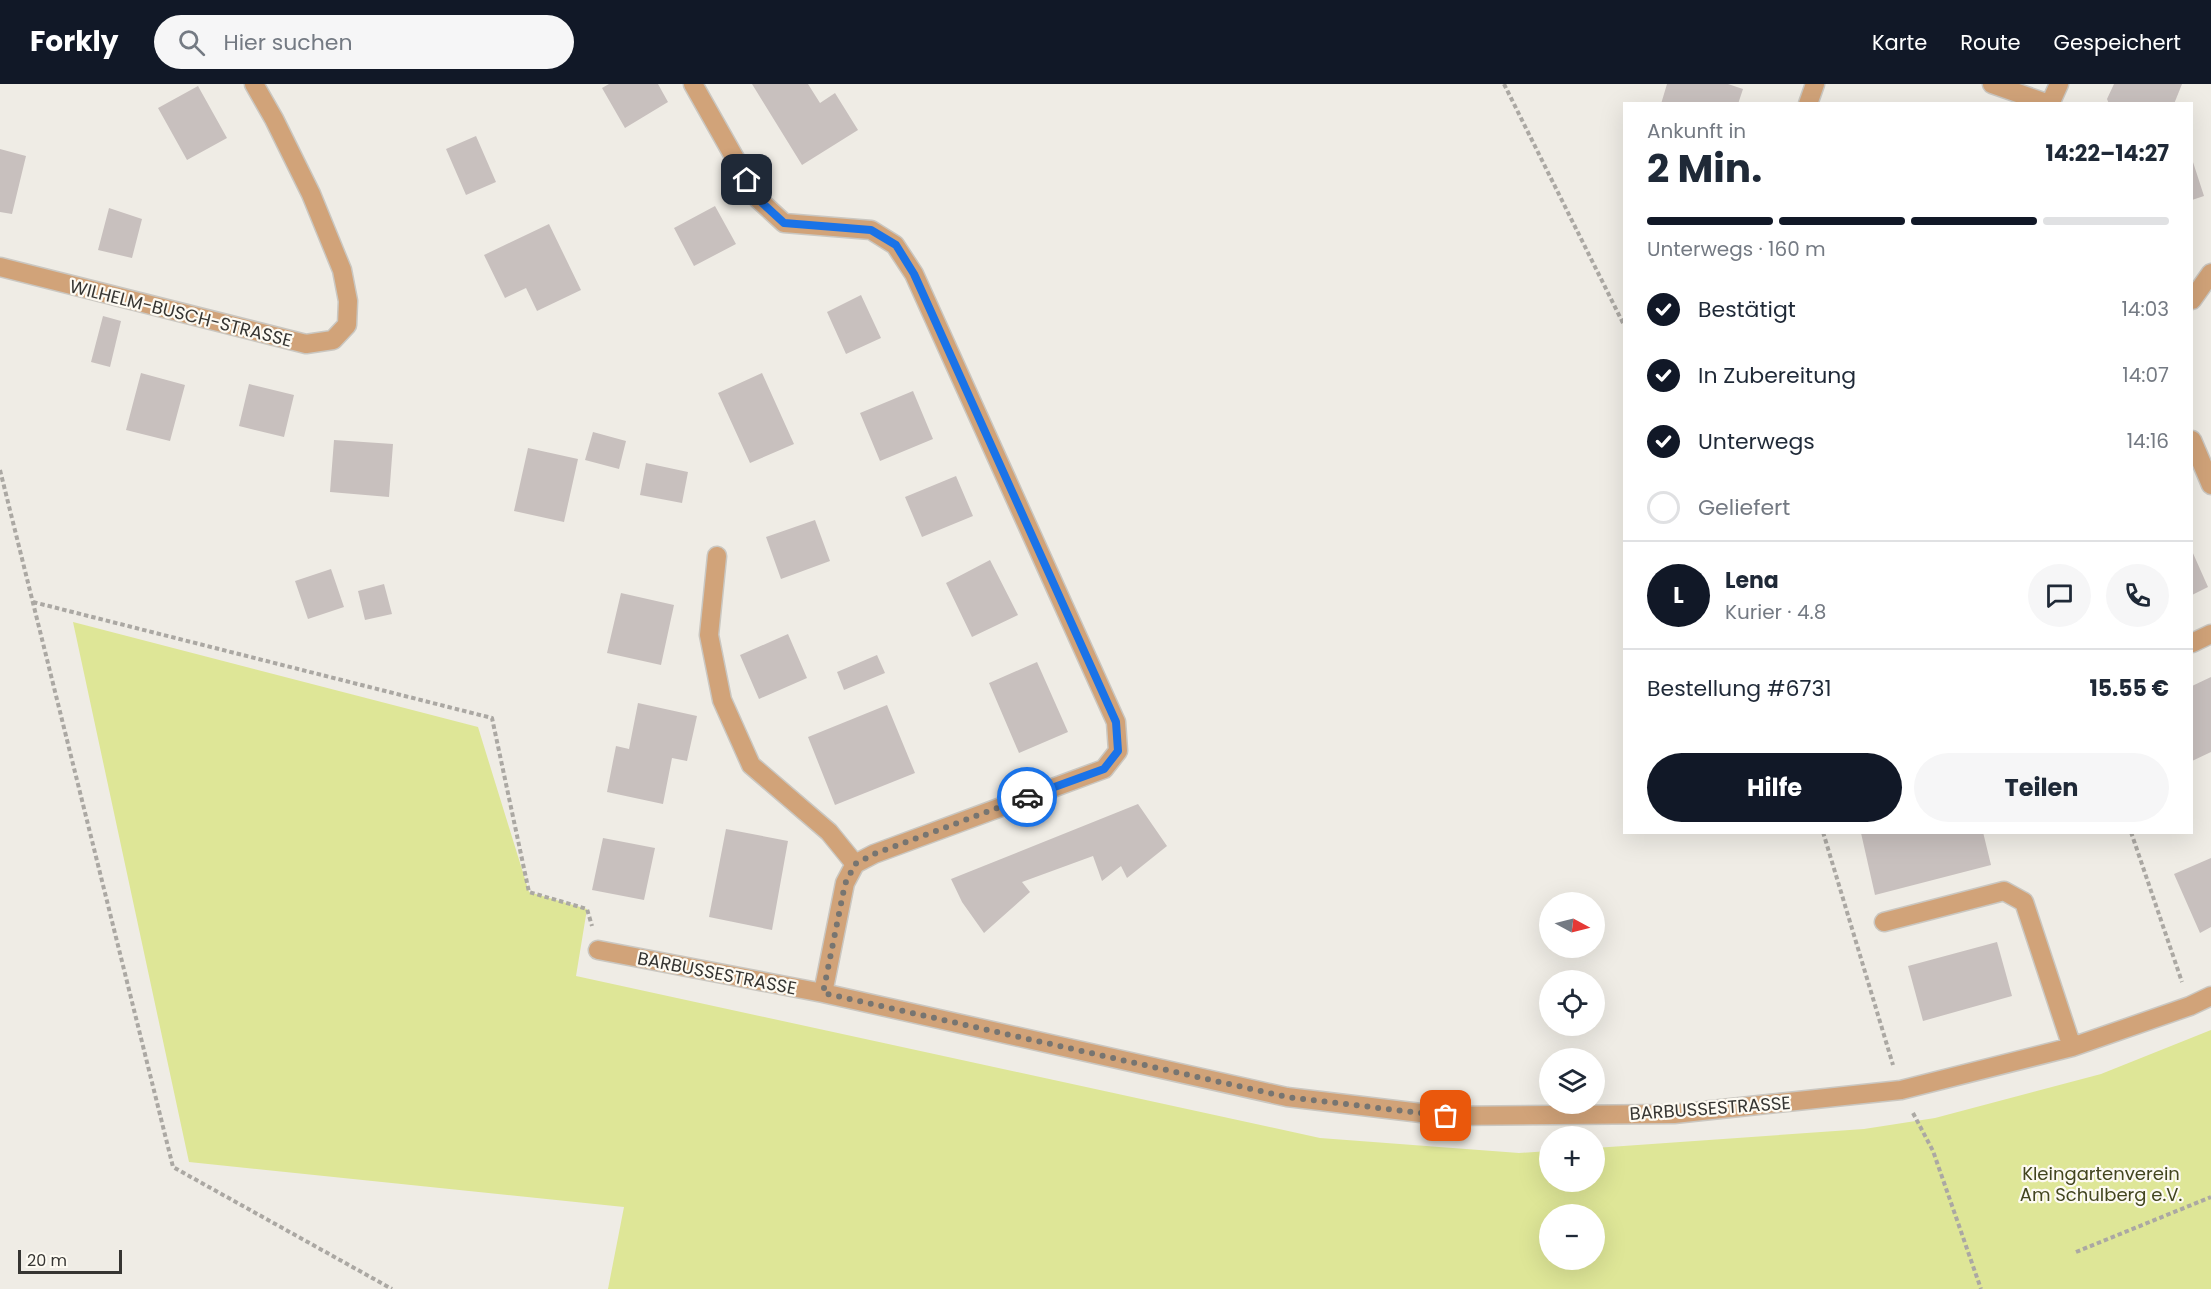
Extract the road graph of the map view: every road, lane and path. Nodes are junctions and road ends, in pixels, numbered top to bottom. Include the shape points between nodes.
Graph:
1 (254, 84) edge
2 (693, 84) edge
3 (1504, 84) edge
4 (1815, 84) edge
5 (1992, 84) edge
6 (2059, 84) edge
7 (1809, 102) edge
8 (2044, 102) edge
9 (2051, 102) edge
10 (0, 267) edge
11 (2211, 273) edge
12 (2193, 299) edge
13 (1623, 324) edge
14 (2193, 442) edge
15 (0, 470) edge
16 (2211, 485) edge
17 (717, 556) dead end
18 (33, 602) junction
19 (2211, 634) edge
20 (2193, 643) edge
21 (1824, 834) edge
22 (2132, 834) edge
23 (855, 864) junction
24 (1884, 922) dead end
25 (598, 950) joint
26 (823, 993) junction
27 (2211, 996) edge
28 (2190, 1006) junction
29 (2072, 1047) junction
30 (1901, 1090) junction
31 (2211, 1197) edge
32 (2076, 1252) dead end
33 (392, 1289) edge
34 (1981, 1289) edge

1 - 10 street, WILHELM-BUSCH-STRASSE via 311,194 342,270 348,301 347,325 333,340 306,344
2 - 23 street via 758,199 784,223 871,230 896,245 914,274 1116,722 1118,751 1104,769
3 - 13 path
4 - 7 street
5 - 8 street
6 - 9 street
11 - 12 street
14 - 16 street
15 - 18 path
17 - 23 street via 709,635 722,700 741,743 751,765 829,832
18 - 25 path via 492,718 529,892 587,909
18 - 33 path via 173,1167
19 - 20 street
21 - 30 path
22 - 28 path
23 - 26 street via 845,884
24 - 29 street via 2004,891 2024,902
25 - 26 street, BARBUSSESTRASSE
26 - 30 street, BARBUSSESTRASSE via 1287,1097 1446,1116 1674,1114
27 - 28 street, BARBUSSESTRASSE
28 - 29 street, BARBUSSESTRASSE
29 - 30 street, BARBUSSESTRASSE
30 - 34 path via 1933,1151
31 - 32 path

